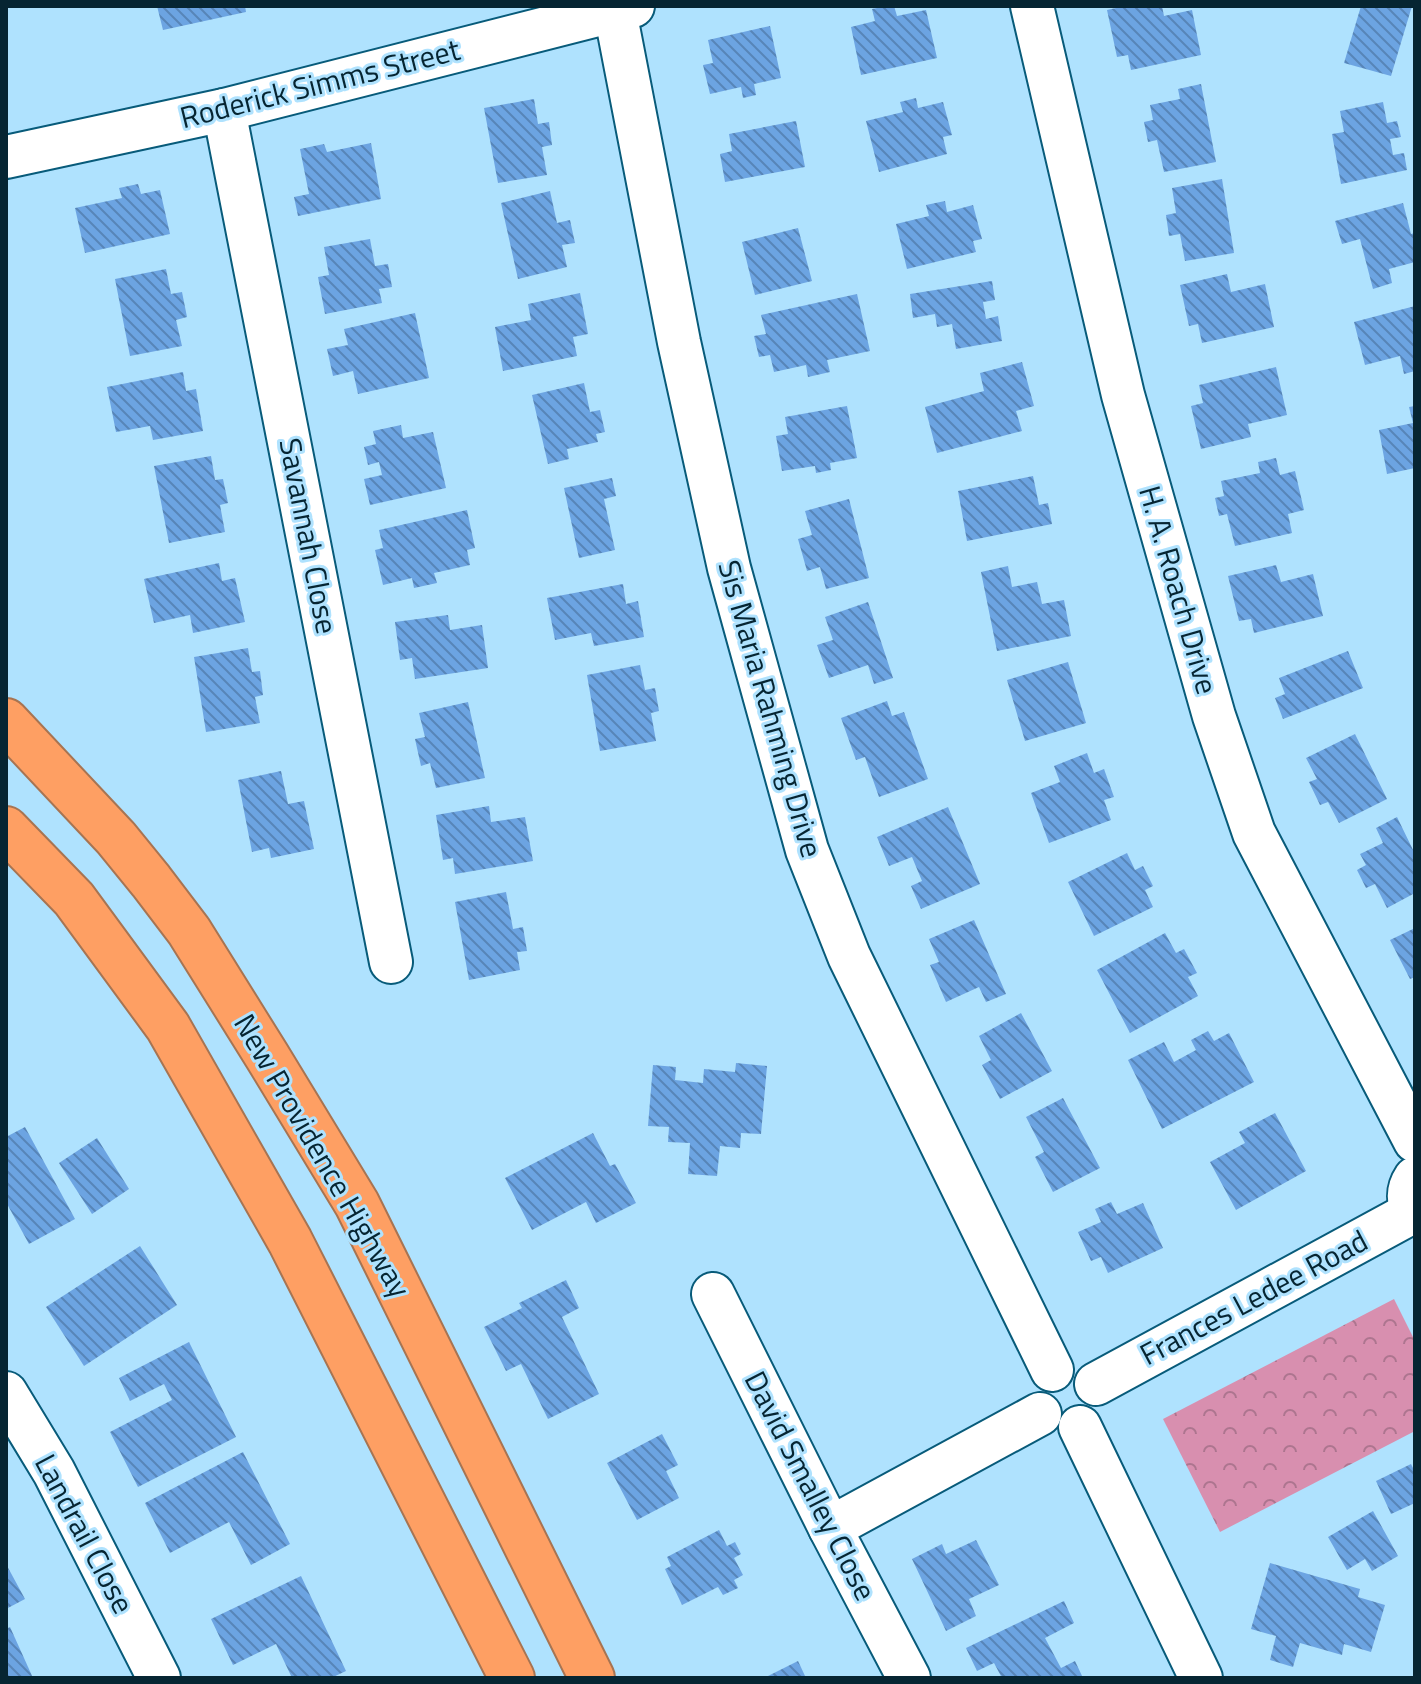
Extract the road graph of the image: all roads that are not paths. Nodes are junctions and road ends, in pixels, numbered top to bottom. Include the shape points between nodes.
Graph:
1 (1032, 6) edge
2 (621, 7) edge
3 (224, 110) junction
4 (6, 157) edge
5 (6, 721) edge
6 (6, 829) edge
7 (391, 962) dead end
8 (1415, 1141) edge
9 (1414, 1202) edge
10 (713, 1294) dead end
11 (1052, 1370) junction
12 (1096, 1384) junction
13 (6, 1393) edge
14 (1040, 1414) junction
15 (1080, 1427) junction
16 (830, 1528) junction
17 (159, 1678) edge
18 (512, 1678) edge
19 (592, 1678) edge
20 (909, 1678) edge
21 (1201, 1678) edge

1 - 8 street, H. A. Roach Drive via 1123,395 1224,745 1254,833
2 - 3 street, Roderick Simms Street
2 - 11 street, Sis Maria Rahming Drive via 679,342 729,568 807,850 849,956
3 - 4 street, Roderick Simms Street
3 - 7 street, Savannah Close
5 - 19 highway, New Providence Highway via 160,893 267,1056 357,1204
6 - 18 highway via 74,899 168,1027 290,1241
9 - 12 street, Frances Ledee Road
10 - 16 street, David Smalley Close
11 - 12 street via 1081,1369
11 - 14 street via 1037,1389
12 - 15 street via 1098,1405 1092,1419
13 - 17 street, Landrail Close via 54,1472
14 - 15 street via 1057,1429
14 - 16 street
15 - 21 street
16 - 20 street, David Smalley Close

